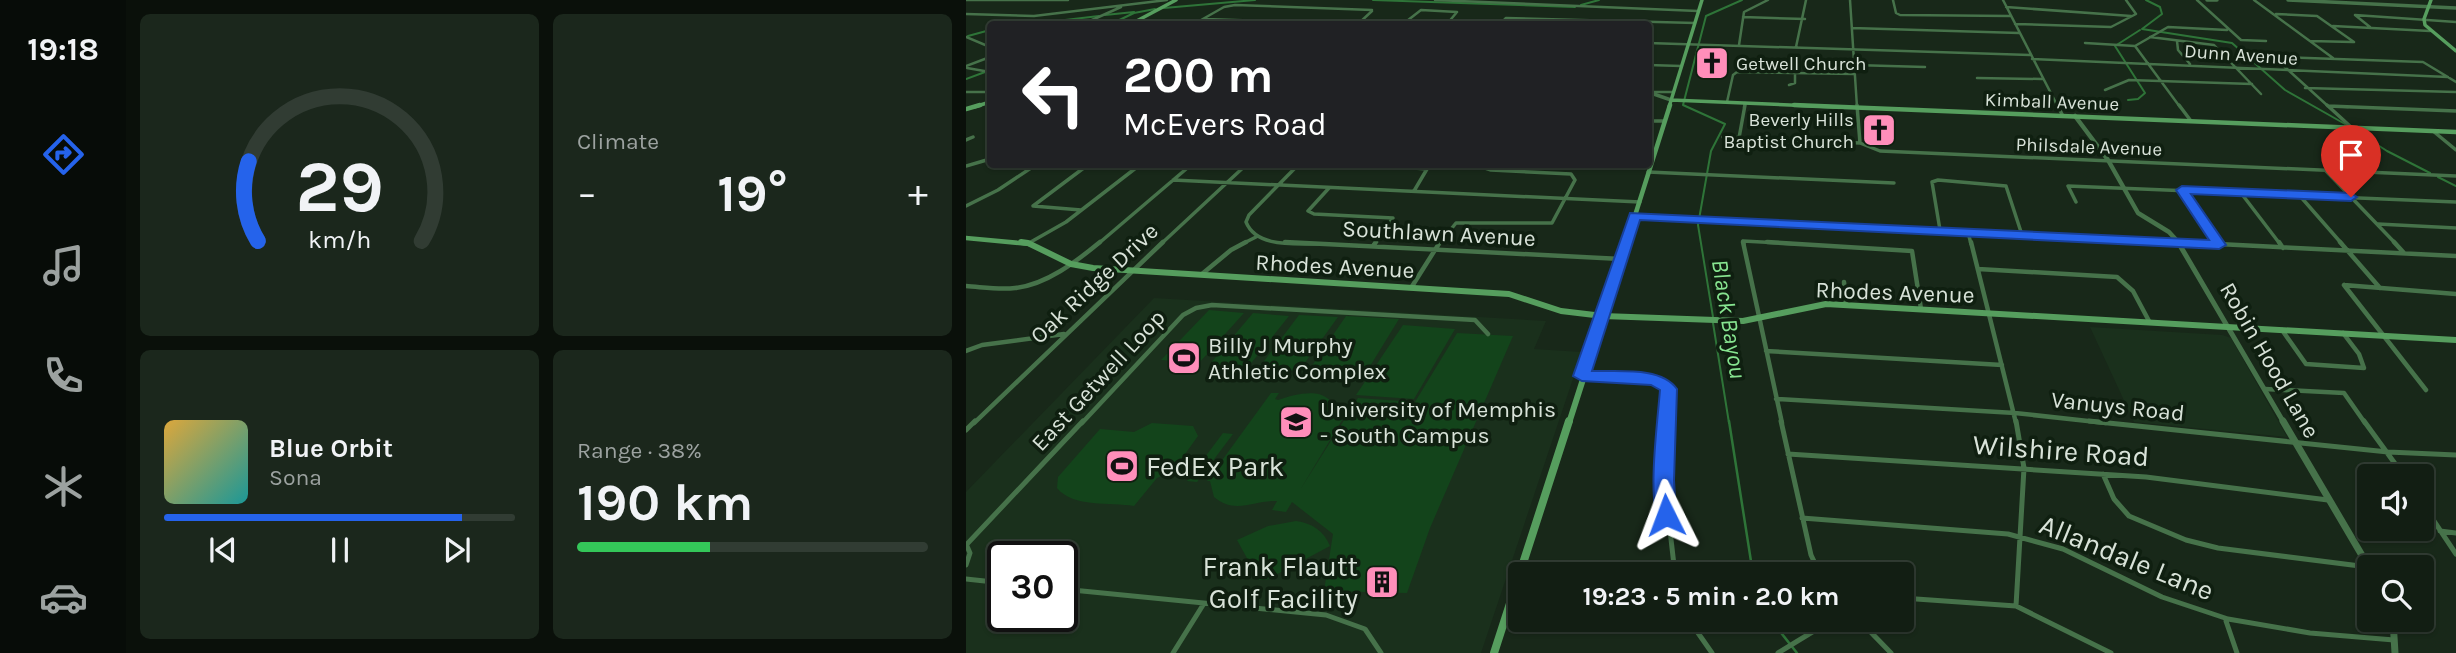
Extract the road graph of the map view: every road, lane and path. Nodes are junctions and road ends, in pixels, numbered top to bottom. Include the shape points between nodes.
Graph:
1 (966, 0) edge
2 (1068, 0) edge
3 (1134, 0) edge
4 (1167, 0) edge
5 (1176, 0) edge
6 (1435, 0) edge
7 (1702, 0) edge
8 (1768, 0) edge
9 (1806, 0) edge
10 (1850, 0) edge
11 (1893, 0) edge
12 (2003, 0) edge
13 (2126, 0) edge
14 (2197, 0) edge
15 (2207, 0) edge
16 (2217, 0) edge
17 (2254, 0) edge
18 (2288, 0) edge
19 (2431, 0) edge
20 (1124, 5) junction
21 (2429, 6) junction
22 (2006, 7) junction
23 (2456, 8) edge
24 (1698, 11) junction
25 (966, 14) edge
26 (2274, 14) junction
27 (2010, 16) junction
28 (2132, 16) junction
29 (1743, 18) junction
30 (1203, 19) junction
31 (1805, 19) junction
32 (2424, 19) junction
33 (1090, 21) edge
34 (1137, 21) edge
35 (1199, 21) edge
36 (1265, 21) edge
37 (1361, 21) edge
38 (1406, 21) edge
39 (1450, 21) edge
40 (1503, 21) edge
41 (1619, 21) edge
42 (1652, 22) edge
43 (2456, 22) edge
44 (1695, 23) junction
45 (2015, 24) junction
46 (2333, 26) junction
47 (1852, 28) junction
48 (2371, 28) junction
49 (2227, 30) junction
50 (2430, 31) junction
51 (2019, 33) junction
52 (966, 37) edge
53 (2150, 37) junction
54 (2177, 41) junction
55 (2266, 41) dead end
56 (2310, 41) junction
57 (1652, 43) edge
58 (2085, 43) dead end
59 (1688, 44) junction
60 (1739, 45) junction
61 (987, 46) edge
62 (2135, 46) junction
63 (1796, 47) junction
64 (1854, 49) junction
65 (2456, 51) edge
66 (2031, 57) junction
67 (987, 58) edge
68 (2333, 58) junction
69 (2147, 63) junction
70 (2191, 64) junction
71 (1652, 65) edge
72 (1854, 65) junction
73 (1681, 66) junction
74 (966, 67) edge
75 (1925, 67) dead end
76 (2237, 69) junction
77 (987, 71) edge
78 (1795, 72) junction
79 (2287, 72) junction
80 (1854, 74) junction
81 (2448, 77) junction
82 (1977, 78) dead end
83 (2042, 79) junction
84 (2161, 81) junction
85 (2456, 82) edge
86 (2252, 84) junction
87 (1789, 85) dead end
88 (2305, 88) junction
89 (2105, 90) dead end
90 (966, 92) edge
91 (987, 92) edge
92 (1652, 92) edge
93 (1673, 92) junction
94 (2456, 92) edge
95 (1652, 93) edge
96 (2261, 94) dead end
97 (1671, 100) junction
98 (1727, 102) junction
99 (1745, 103) junction
100 (987, 105) edge
101 (2328, 106) junction
102 (1856, 108) junction
103 (966, 109) edge
104 (2456, 111) edge
105 (2063, 116) junction
106 (2075, 116) junction
107 (1652, 121) edge
108 (1664, 121) junction
109 (2192, 121) junction
110 (2351, 127) junction
111 (2433, 131) junction
112 (2456, 132) edge
113 (973, 137) dead end
114 (1723, 137) dead end
115 (1739, 138) junction
116 (966, 139) edge
117 (1860, 143) junction
118 (2456, 149) edge
119 (1652, 151) edge
120 (987, 160) edge
121 (2108, 160) junction
122 (966, 166) edge
123 (1031, 168) edge
124 (1083, 168) edge
125 (1136, 168) edge
126 (1187, 168) edge
127 (1244, 168) edge
128 (1295, 168) edge
129 (1414, 168) edge
130 (1485, 168) edge
131 (1649, 168) edge
132 (2325, 170) junction
133 (1648, 172) junction
134 (2456, 176) edge
135 (1173, 180) junction
136 (1228, 182) junction
137 (1894, 183) dead end
138 (1278, 186) junction
139 (1329, 188) junction
140 (2124, 188) junction
141 (2182, 190) junction
142 (1414, 191) junction
143 (2241, 192) junction
144 (2300, 195) junction
145 (2351, 197) junction
146 (1567, 199) junction
147 (1640, 202) junction
148 (2076, 202) dead end
149 (2456, 202) edge
150 (966, 206) edge
151 (1082, 210) junction
152 (1635, 215) junction
153 (2378, 224) junction
154 (2456, 228) edge
155 (1940, 230) junction
156 (1967, 232) junction
157 (2022, 235) junction
158 (1256, 237) junction
159 (966, 238) edge
160 (1028, 243) junction
161 (2179, 243) junction
162 (2219, 245) junction
163 (1372, 247) junction
164 (2284, 248) junction
165 (1434, 250) junction
166 (2348, 251) junction
167 (2405, 253) junction
168 (2456, 256) edge
169 (1622, 259) junction
170 (1071, 264) junction
171 (1978, 269) junction
172 (1132, 271) junction
173 (1200, 275) junction
174 (1844, 282) dead end
175 (966, 286) edge
176 (1411, 288) junction
177 (2380, 288) junction
178 (2456, 294) edge
179 (1846, 306) junction
180 (1921, 309) junction
181 (1991, 314) junction
182 (1603, 316) junction
183 (1759, 319) junction
184 (2149, 321) junction
185 (2229, 327) junction
186 (2282, 330) junction
187 (2343, 333) junction
188 (1064, 334) junction
189 (1488, 334) dead end
190 (2382, 335) junction
191 (2456, 340) edge
192 (966, 351) edge
193 (1766, 351) junction
194 (2002, 365) junction
195 (1582, 376) junction
196 (2265, 389) junction
197 (2426, 390) dead end
198 (1776, 399) junction
199 (2015, 413) junction
200 (966, 430) edge
201 (2296, 441) junction
202 (2388, 452) junction
203 (1788, 454) junction
204 (2456, 455) edge
205 (2396, 464) edge
206 (2024, 468) junction
207 (2104, 474) junction
208 (2329, 500) junction
209 (1802, 518) junction
210 (2434, 522) edge
211 (2440, 531) junction
212 (2456, 533) edge
213 (2021, 536) junction
214 (966, 544) edge
215 (2456, 554) edge
216 (2361, 555) edge
217 (1673, 562) edge
218 (1814, 562) edge
219 (966, 565) edge
220 (2357, 566) edge
221 (966, 579) edge
222 (987, 581) edge
223 (1078, 591) edge
224 (1914, 599) edge
225 (1203, 605) junction
226 (2017, 606) junction
227 (2226, 620) junction
228 (1697, 632) edge
229 (1812, 632) edge
230 (1871, 632) edge
231 (2394, 632) edge
232 (2394, 640) junction
233 (1173, 653) edge
234 (1381, 653) edge
235 (1494, 653) edge
236 (1712, 653) edge
237 (1778, 653) edge
238 (1891, 653) edge
239 (2111, 653) edge
240 (2237, 653) edge
241 (2395, 653) edge

1 - 2 street
3 - 20 street
4 - 20 street
5 - 34 main road
6 - 24 street
7 - 24 main road
8 - 29 street via 1748,9
9 - 31 street
10 - 47 street
11 - 27 street via 1900,15
12 - 22 street
13 - 28 street via 2136,12
14 - 49 street
15 - 16 street
17 - 26 street
18 - 21 street
19 - 21 main road
20 - 25 street via 1034,16
20 - 33 street
21 - 23 street
21 - 32 main road
22 - 27 street
22 - 28 street
24 - 44 main road
26 - 46 street via 2317,16
26 - 56 street
27 - 45 street
28 - 45 street via 2115,27
29 - 31 street
29 - 60 street
30 - 35 street
30 - 36 street
30 - 37 street via 1228,6 1372,10
31 - 63 street
32 - 43 street
32 - 48 street via 2355,15
32 - 50 main road
38 - 39 street via 1421,10 1457,12
40 - 41 street
42 - 44 street
44 - 59 main road
45 - 51 street
46 - 48 street
46 - 56 street via 2354,42
47 - 51 street
47 - 64 street
48 - 50 street
49 - 53 street via 2175,26
49 - 55 street via 2241,40
50 - 65 main road
51 - 66 street
52 - 61 street
53 - 54 street
53 - 62 street
54 - 70 street via 2178,50
54 - 76 street via 2214,45
56 - 68 street
57 - 59 street, Dunn Avenue
58 - 62 street
59 - 60 street, Dunn Avenue
59 - 73 main road
60 - 63 street, Dunn Avenue
62 - 69 street
63 - 64 street, Dunn Avenue
64 - 66 street, Dunn Avenue
64 - 72 street
66 - 69 street, Dunn Avenue
66 - 83 street
67 - 74 street
68 - 79 street via 2275,57
68 - 81 street via 2423,62
69 - 70 street, Dunn Avenue
69 - 84 street
70 - 76 street, Dunn Avenue
71 - 73 street
72 - 75 street
72 - 80 street
73 - 93 main road
74 - 77 street
76 - 79 street, Dunn Avenue
76 - 86 street
78 - 80 street
78 - 87 street via 1795,83
78 - 98 street via 1737,72
79 - 81 street, Dunn Avenue
79 - 88 street
80 - 102 street
81 - 85 street
82 - 83 street
83 - 105 street
84 - 86 street
84 - 89 street via 2123,81
84 - 109 street
86 - 96 street
88 - 94 street
88 - 101 street
90 - 91 street
92 - 93 street, Kimball Avenue
93 - 97 main road
95 - 97 street, Kimball Avenue
97 - 98 main road, Kimball Avenue
97 - 108 main road
98 - 99 main road, Kimball Avenue
99 - 102 main road, Kimball Avenue
99 - 115 street
100 - 103 main road
101 - 104 street
101 - 110 street
102 - 105 main road, Kimball Avenue
102 - 117 street
105 - 106 main road, Kimball Avenue
106 - 109 main road, Kimball Avenue
106 - 121 street, Robin Hood Lane
107 - 108 street
108 - 119 main road
109 - 110 main road, Kimball Avenue
110 - 111 main road, Kimball Avenue
111 - 112 main road, Kimball Avenue
111 - 118 street
113 - 116 street
114 - 115 street, Philsdale Avenue
115 - 117 street, Philsdale Avenue
117 - 121 street, Philsdale Avenue via 1880,151
120 - 122 street
121 - 132 street, Philsdale Avenue
121 - 140 street, Robin Hood Lane
123 - 150 street
124 - 151 street via 1033,206
125 - 151 street
126 - 135 street
127 - 136 street, Oak Ridge Drive
128 - 138 street
129 - 142 street via 1427,169
130 - 146 street via 1572,174 1575,180
131 - 133 main road
132 - 134 street, Philsdale Avenue
132 - 145 street
133 - 137 street
133 - 147 main road
135 - 136 street
135 - 170 street
136 - 138 street
136 - 172 street, Oak Ridge Drive
138 - 139 street
138 - 158 street via 1249,215 1248,229
139 - 142 street
139 - 163 street via 1308,211 1394,218
140 - 141 street
140 - 148 street via 2068,186
140 - 161 street, Robin Hood Lane via 2143,218
141 - 143 street
141 - 162 street
142 - 146 street
143 - 144 street
143 - 164 street
144 - 145 street
144 - 166 street
145 - 149 street
145 - 153 street
146 - 147 street
146 - 165 street via 1552,223 1456,223
147 - 152 main road
151 - 160 street
152 - 155 street
152 - 169 main road
153 - 154 street
153 - 167 street
155 - 156 street
155 - 157 street via 1932,181 1990,183 2006,186
156 - 157 street
156 - 171 street
157 - 161 street
158 - 163 street, Southlawn Avenue
158 - 173 street
159 - 160 main road, Rhodes Avenue
160 - 170 main road, Rhodes Avenue
161 - 162 street
161 - 185 street, Robin Hood Lane
162 - 164 street
163 - 165 street, Southlawn Avenue
164 - 166 street
165 - 169 street, Southlawn Avenue
165 - 176 street
166 - 167 street
166 - 177 street
167 - 168 street
169 - 182 main road
170 - 172 main road, Rhodes Avenue
170 - 175 street via 1013,289
171 - 181 street
171 - 184 street via 2117,277 2135,291
172 - 173 main road, Rhodes Avenue
172 - 188 street, Oak Ridge Drive
173 - 176 main road, Rhodes Avenue
174 - 179 street
176 - 182 main road, Rhodes Avenue via 1509,294 1561,311
177 - 178 street
177 - 190 street via 2344,285
179 - 180 main road, Rhodes Avenue
179 - 183 main road, Rhodes Avenue via 1807,305
180 - 181 main road, Rhodes Avenue
180 - 183 street via 1912,251 1743,242
181 - 184 main road, Rhodes Avenue
181 - 194 street
182 - 183 main road, Rhodes Avenue
182 - 195 main road
183 - 193 street
184 - 185 main road, Rhodes Avenue
185 - 186 main road, Rhodes Avenue
185 - 196 street, Robin Hood Lane
186 - 187 main road, Rhodes Avenue
186 - 187 street via 2306,364 2364,368 2360,354
187 - 190 main road, Rhodes Avenue
188 - 192 street
188 - 200 street, Oak Ridge Drive
189 - 214 street, East Getwell Loop via 1475,320 1213,305 1196,308 1183,315
190 - 191 main road, Rhodes Avenue
190 - 197 street
193 - 194 street
193 - 198 street
194 - 199 street
195 - 217 street via 1651,380 1668,389 1664,480
195 - 235 main road
196 - 201 street, Robin Hood Lane
196 - 202 street via 2344,393
198 - 199 street, Vanuys Road
198 - 203 street
199 - 201 street, Vanuys Road
199 - 206 street
201 - 202 street, Vanuys Road
201 - 208 street, Robin Hood Lane
202 - 204 street, Vanuys Road
202 - 205 street
203 - 206 street, Wilshire Road
203 - 209 street
206 - 207 street, Wilshire Road
206 - 213 street
207 - 208 street, Wilshire Road
207 - 220 street via 2114,499 2129,516 2186,540
208 - 216 street, Robin Hood Lane
209 - 213 street, Allandale Lane
209 - 218 street
210 - 211 street
211 - 212 street
211 - 215 street
213 - 226 street
213 - 227 street, Allandale Lane via 2084,558 2124,580
214 - 219 street via 970,552
221 - 222 street
223 - 225 street
224 - 226 street
225 - 233 street
225 - 234 street via 1276,609 1349,621 1365,628
226 - 239 street
227 - 232 street, Allandale Lane via 2291,633
227 - 240 street
228 - 236 street
229 - 237 street
230 - 238 street
231 - 232 street
232 - 241 street

